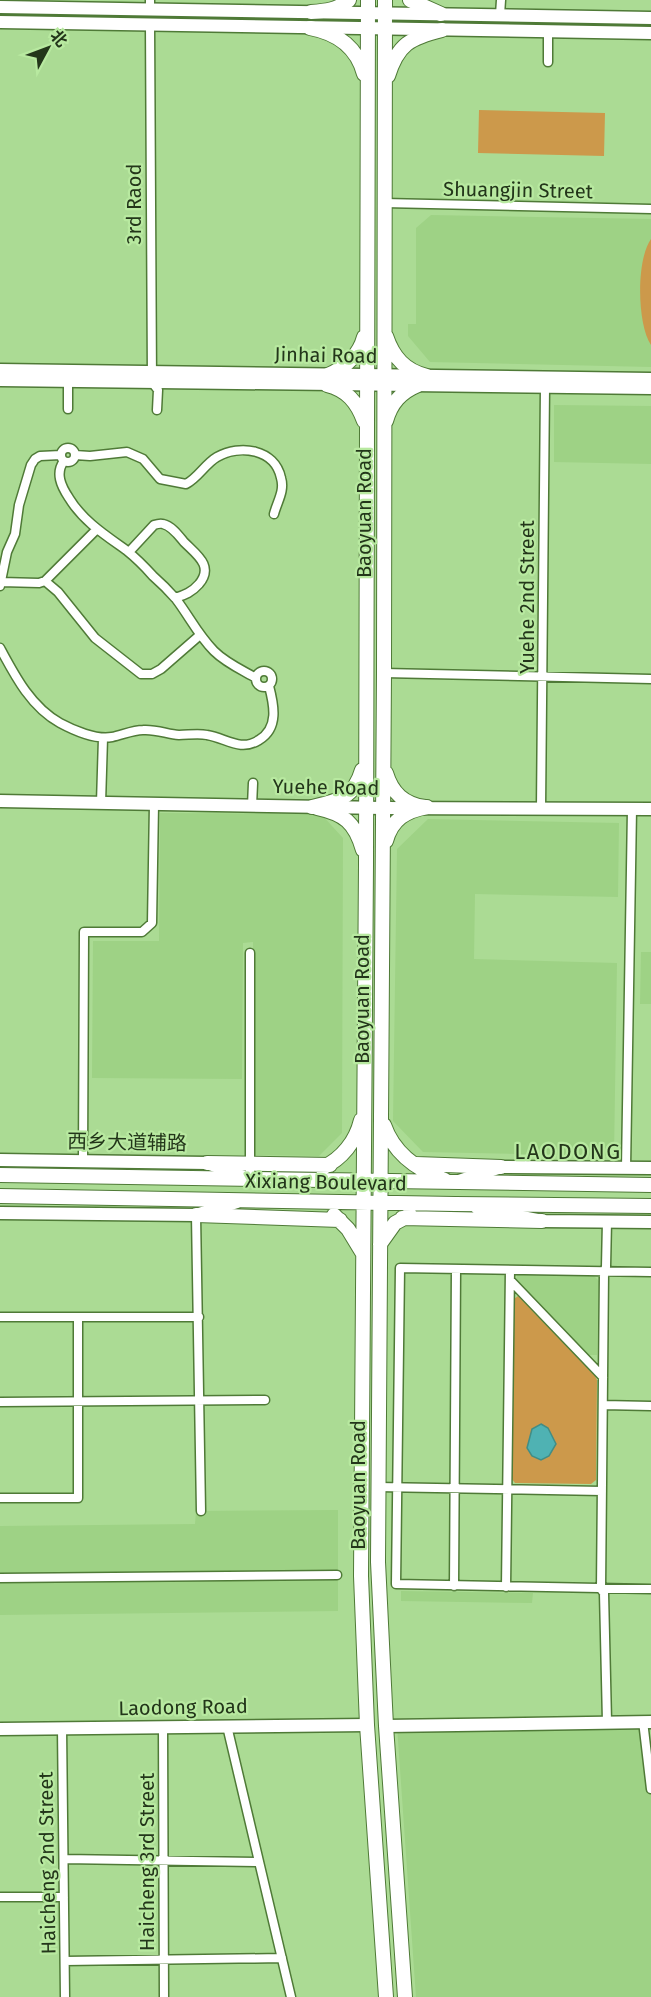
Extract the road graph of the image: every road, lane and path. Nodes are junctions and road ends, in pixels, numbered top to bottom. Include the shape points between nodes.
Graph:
1 (349, 0) edge
2 (410, 0) edge
3 (501, 0) edge
4 (150, 5) edge
5 (368, 6) edge
6 (385, 6) edge
7 (0, 7) edge
8 (311, 12) junction
9 (441, 14) junction
10 (500, 15) junction
11 (651, 18) edge
12 (0, 22) edge
13 (150, 25) junction
14 (310, 28) junction
15 (367, 29) junction
16 (385, 29) junction
17 (441, 30) junction
18 (548, 32) junction
19 (651, 33) edge
20 (548, 62) dead end
21 (367, 85) junction
22 (384, 90) junction
23 (384, 203) junction
24 (651, 209) edge
25 (367, 326) junction
26 (384, 330) junction
27 (0, 370) edge
28 (68, 376) junction
29 (152, 377) junction
30 (651, 379) edge
31 (0, 380) edge
32 (327, 380) junction
33 (367, 380) junction
34 (384, 380) junction
35 (423, 380) junction
36 (545, 387) junction
37 (651, 388) edge
38 (68, 409) dead end
39 (158, 410) dead end
40 (384, 431) junction
41 (366, 439) junction
42 (62, 458) junction
43 (274, 514) dead end
44 (97, 529) junction
45 (129, 552) junction
46 (2, 565) edge
47 (45, 581) junction
48 (1, 584) edge
49 (175, 598) junction
50 (200, 635) junction
51 (0, 648) edge
52 (384, 673) junction
53 (543, 677) junction
54 (256, 678) junction
55 (651, 679) edge
56 (268, 686) junction
57 (103, 738) junction
58 (365, 750) junction
59 (384, 758) junction
60 (253, 783) dead end
61 (0, 801) edge
62 (101, 803) junction
63 (154, 804) junction
64 (252, 806) junction
65 (312, 807) junction
66 (427, 807) junction
67 (365, 808) junction
68 (383, 808) junction
69 (541, 808) junction
70 (632, 809) junction
71 (651, 809) edge
72 (366, 864) junction
73 (383, 870) junction
74 (250, 953) dead end
75 (381, 1102) junction
76 (365, 1103) junction
77 (0, 1160) edge
78 (83, 1161) junction
79 (207, 1163) junction
80 (251, 1164) junction
81 (413, 1164) junction
82 (330, 1165) junction
83 (501, 1167) junction
84 (626, 1168) junction
85 (651, 1168) edge
86 (0, 1175) edge
87 (250, 1179) junction
88 (288, 1180) junction
89 (364, 1181) junction
90 (381, 1182) junction
91 (453, 1183) junction
92 (651, 1185) edge
93 (0, 1196) edge
94 (241, 1200) junction
95 (293, 1201) junction
96 (364, 1202) junction
97 (381, 1203) junction
98 (455, 1204) junction
99 (651, 1206) edge
100 (0, 1213) edge
101 (196, 1215) junction
102 (402, 1218) junction
103 (340, 1220) junction
104 (542, 1221) junction
105 (607, 1221) junction
106 (651, 1222) edge
107 (380, 1244) junction
108 (363, 1256) junction
109 (456, 1269) junction
110 (510, 1270) junction
111 (604, 1272) junction
112 (651, 1272) edge
113 (363, 1277) junction
114 (379, 1277) junction
115 (510, 1280) junction
116 (0, 1317) edge
117 (78, 1317) junction
118 (199, 1317) junction
119 (603, 1377) junction
120 (200, 1400) junction
121 (265, 1400) dead end
122 (78, 1401) junction
123 (0, 1402) edge
124 (603, 1405) junction
125 (651, 1406) edge
126 (377, 1487) junction
127 (397, 1488) junction
128 (454, 1489) junction
129 (507, 1490) junction
130 (602, 1491) junction
131 (0, 1498) edge
132 (201, 1511) dead end
133 (338, 1575) dead end
134 (0, 1578) edge
135 (454, 1586) junction
136 (506, 1587) junction
137 (601, 1588) junction
138 (651, 1590) edge
139 (647, 1721) edge
140 (607, 1722) junction
141 (367, 1725) junction
142 (227, 1726) junction
143 (386, 1726) junction
144 (163, 1727) junction
145 (62, 1728) junction
146 (0, 1729) edge
147 (651, 1789) edge
148 (64, 1859) junction
149 (164, 1860) junction
150 (259, 1862) junction
151 (0, 1897) edge
152 (64, 1897) junction
153 (282, 1958) junction
154 (164, 1959) junction
155 (65, 1961) junction
156 (65, 1997) edge
157 (164, 1997) edge
158 (291, 1997) edge
159 (386, 1997) edge
160 (405, 1997) edge

1 - 8 main road via 329,11
2 - 9 main road
3 - 10 street
4 - 7 street
4 - 8 street
5 - 6 street
5 - 8 street
5 - 15 main road, Baoyuan Road
6 - 9 street
6 - 16 main road, Baoyuan Road
9 - 10 street
10 - 11 street
12 - 13 street
13 - 14 street
13 - 29 street, 3rd Raod
14 - 15 street
14 - 21 main road via 334,35 350,46 362,65
15 - 16 street
15 - 21 main road, Baoyuan Road
16 - 17 street
16 - 22 main road, Baoyuan Road
17 - 18 street
17 - 22 main road via 406,43 394,59
18 - 19 street
18 - 20 street
21 - 25 main road, Baoyuan Road
22 - 23 main road, Baoyuan Road
23 - 24 street, Shuangjin Street
23 - 26 main road, Baoyuan Road
25 - 32 main road via 356,354
25 - 33 main road, Baoyuan Road
26 - 34 main road, Baoyuan Road
26 - 35 main road via 400,363
27 - 28 street, Jinhai Road
28 - 29 street, Jinhai Road
28 - 31 street, Jinhai Road
28 - 38 street
29 - 32 street, Jinhai Road
29 - 39 street, 3rd Raod via 158,390
30 - 35 street, Jinhai Road
32 - 33 street, Jinhai Road
32 - 41 main road via 354,401 364,421
33 - 34 street, Jinhai Road
33 - 41 main road, Baoyuan Road
34 - 35 street, Jinhai Road
34 - 40 main road, Baoyuan Road
35 - 36 street, Jinhai Road
35 - 40 main road via 395,402
36 - 37 street, Jinhai Road
36 - 53 street, Yuehe 2nd Street
40 - 52 main road, Baoyuan Road
41 - 58 main road, Baoyuan Road
42 - 43 street via 66,448 71,448 75,455 90,456 127,452 143,459 160,479 186,484 218,457 230,452 259,452 271,460 282,478
42 - 44 street via 58,475 61,484 69,500
42 - 46 street via 34,459 19,505 15,534
44 - 45 street
44 - 47 street
45 - 49 street
45 - 49 street via 154,525 171,528 200,559 206,572 194,590
46 - 48 street
47 - 48 street
47 - 50 street via 95,638 141,674 161,669
49 - 50 street
50 - 54 street via 215,652
51 - 57 street via 44,712 75,730
52 - 53 street
52 - 59 main road, Baoyuan Road
53 - 55 street
53 - 69 street, Yuehe 2nd Street
54 - 56 street via 259,685
54 - 56 street via 261,672 268,673 272,678
56 - 57 street via 274,718 267,733 252,744 244,746 207,735 151,730
57 - 62 street
58 - 65 main road via 359,780 350,794
58 - 67 main road, Baoyuan Road
59 - 66 main road via 395,792 408,802
59 - 68 main road, Baoyuan Road
60 - 64 street
61 - 62 street, Yuehe Road
62 - 63 street, Yuehe Road
63 - 64 street, Yuehe Road
63 - 78 street via 152,923 142,932 84,932
64 - 65 street, Yuehe Road
65 - 67 street, Yuehe Road
65 - 72 main road via 340,814 347,820 357,835
66 - 68 street, Yuehe Road
66 - 69 street, Yuehe Road
66 - 73 main road via 406,813 389,830
67 - 68 street, Yuehe Road
67 - 72 main road, Baoyuan Road
68 - 73 main road, Baoyuan Road
69 - 70 street, Yuehe Road
70 - 71 street, Yuehe Road
70 - 84 street
72 - 76 main road, Baoyuan Road
73 - 75 main road, Baoyuan Road
74 - 80 street
75 - 81 main road via 387,1135 402,1157
75 - 90 main road, Baoyuan Road
76 - 82 main road via 354,1139
76 - 89 main road, Baoyuan Road
77 - 78 street, 西乡大道辅路
78 - 79 street, 西乡大道辅路
79 - 80 main road
79 - 87 street, 西乡大道辅路
80 - 82 main road
80 - 87 street
81 - 83 main road
81 - 91 main road
82 - 88 main road
83 - 84 street
83 - 91 street
84 - 85 street
86 - 87 main road, Xixiang Boulevard
87 - 88 main road, Xixiang Boulevard
88 - 89 main road, Xixiang Boulevard
89 - 90 main road, Xixiang Boulevard
89 - 96 main road, Baoyuan Road
90 - 91 main road, Xixiang Boulevard
90 - 97 main road, Baoyuan Road
91 - 92 main road, Xixiang Boulevard
93 - 94 main road, Xixiang Boulevard
94 - 95 main road, Xixiang Boulevard
94 - 101 street
95 - 96 main road, Xixiang Boulevard
95 - 103 main road via 324,1209
96 - 97 main road, Xixiang Boulevard
96 - 108 main road, Baoyuan Road
97 - 98 main road, Xixiang Boulevard
97 - 107 main road, Baoyuan Road
98 - 99 main road, Xixiang Boulevard
98 - 102 main road
98 - 104 street
100 - 101 street
101 - 103 main road
101 - 118 street
102 - 104 main road
102 - 107 main road
103 - 108 main road
104 - 105 street
105 - 106 street
105 - 111 street
107 - 114 main road, Baoyuan Road
108 - 113 main road, Baoyuan Road
109 - 110 street
109 - 127 street via 400,1268
109 - 128 street
110 - 111 street
110 - 115 street
111 - 112 street
111 - 119 street
113 - 114 main road via 372,1269
113 - 141 main road, Baoyuan Road via 361,1576
114 - 126 main road, Baoyuan Road
115 - 119 street
115 - 129 street
116 - 117 street
117 - 118 street
117 - 122 street
118 - 120 street
119 - 124 street
120 - 121 street
120 - 122 street
120 - 132 street
122 - 123 street
122 - 131 street via 78,1498
124 - 125 street
124 - 130 street
126 - 127 street
126 - 143 main road, Baoyuan Road
127 - 128 street
127 - 135 street via 396,1584
128 - 129 street
128 - 135 street
129 - 130 street
129 - 136 street
130 - 137 street
133 - 134 street
135 - 136 street
136 - 137 street
137 - 138 street
137 - 140 street
139 - 140 street
139 - 147 street
140 - 143 street
141 - 142 street, Laodong Road
141 - 159 main road, Baoyuan Road
142 - 144 street, Laodong Road
142 - 150 street
143 - 160 main road, Baoyuan Road
144 - 145 street, Laodong Road
144 - 149 street, Haicheng 3rd Street
145 - 146 street, Laodong Road
145 - 148 street, Haicheng 2nd Street
148 - 149 street
148 - 152 street, Haicheng 2nd Street
149 - 150 street
149 - 154 street, Haicheng 3rd Street
150 - 153 street
151 - 152 street
152 - 155 street, Haicheng 2nd Street
153 - 154 street
153 - 158 street
154 - 155 street
154 - 157 street, Haicheng 3rd Street
155 - 156 street, Haicheng 2nd Street

